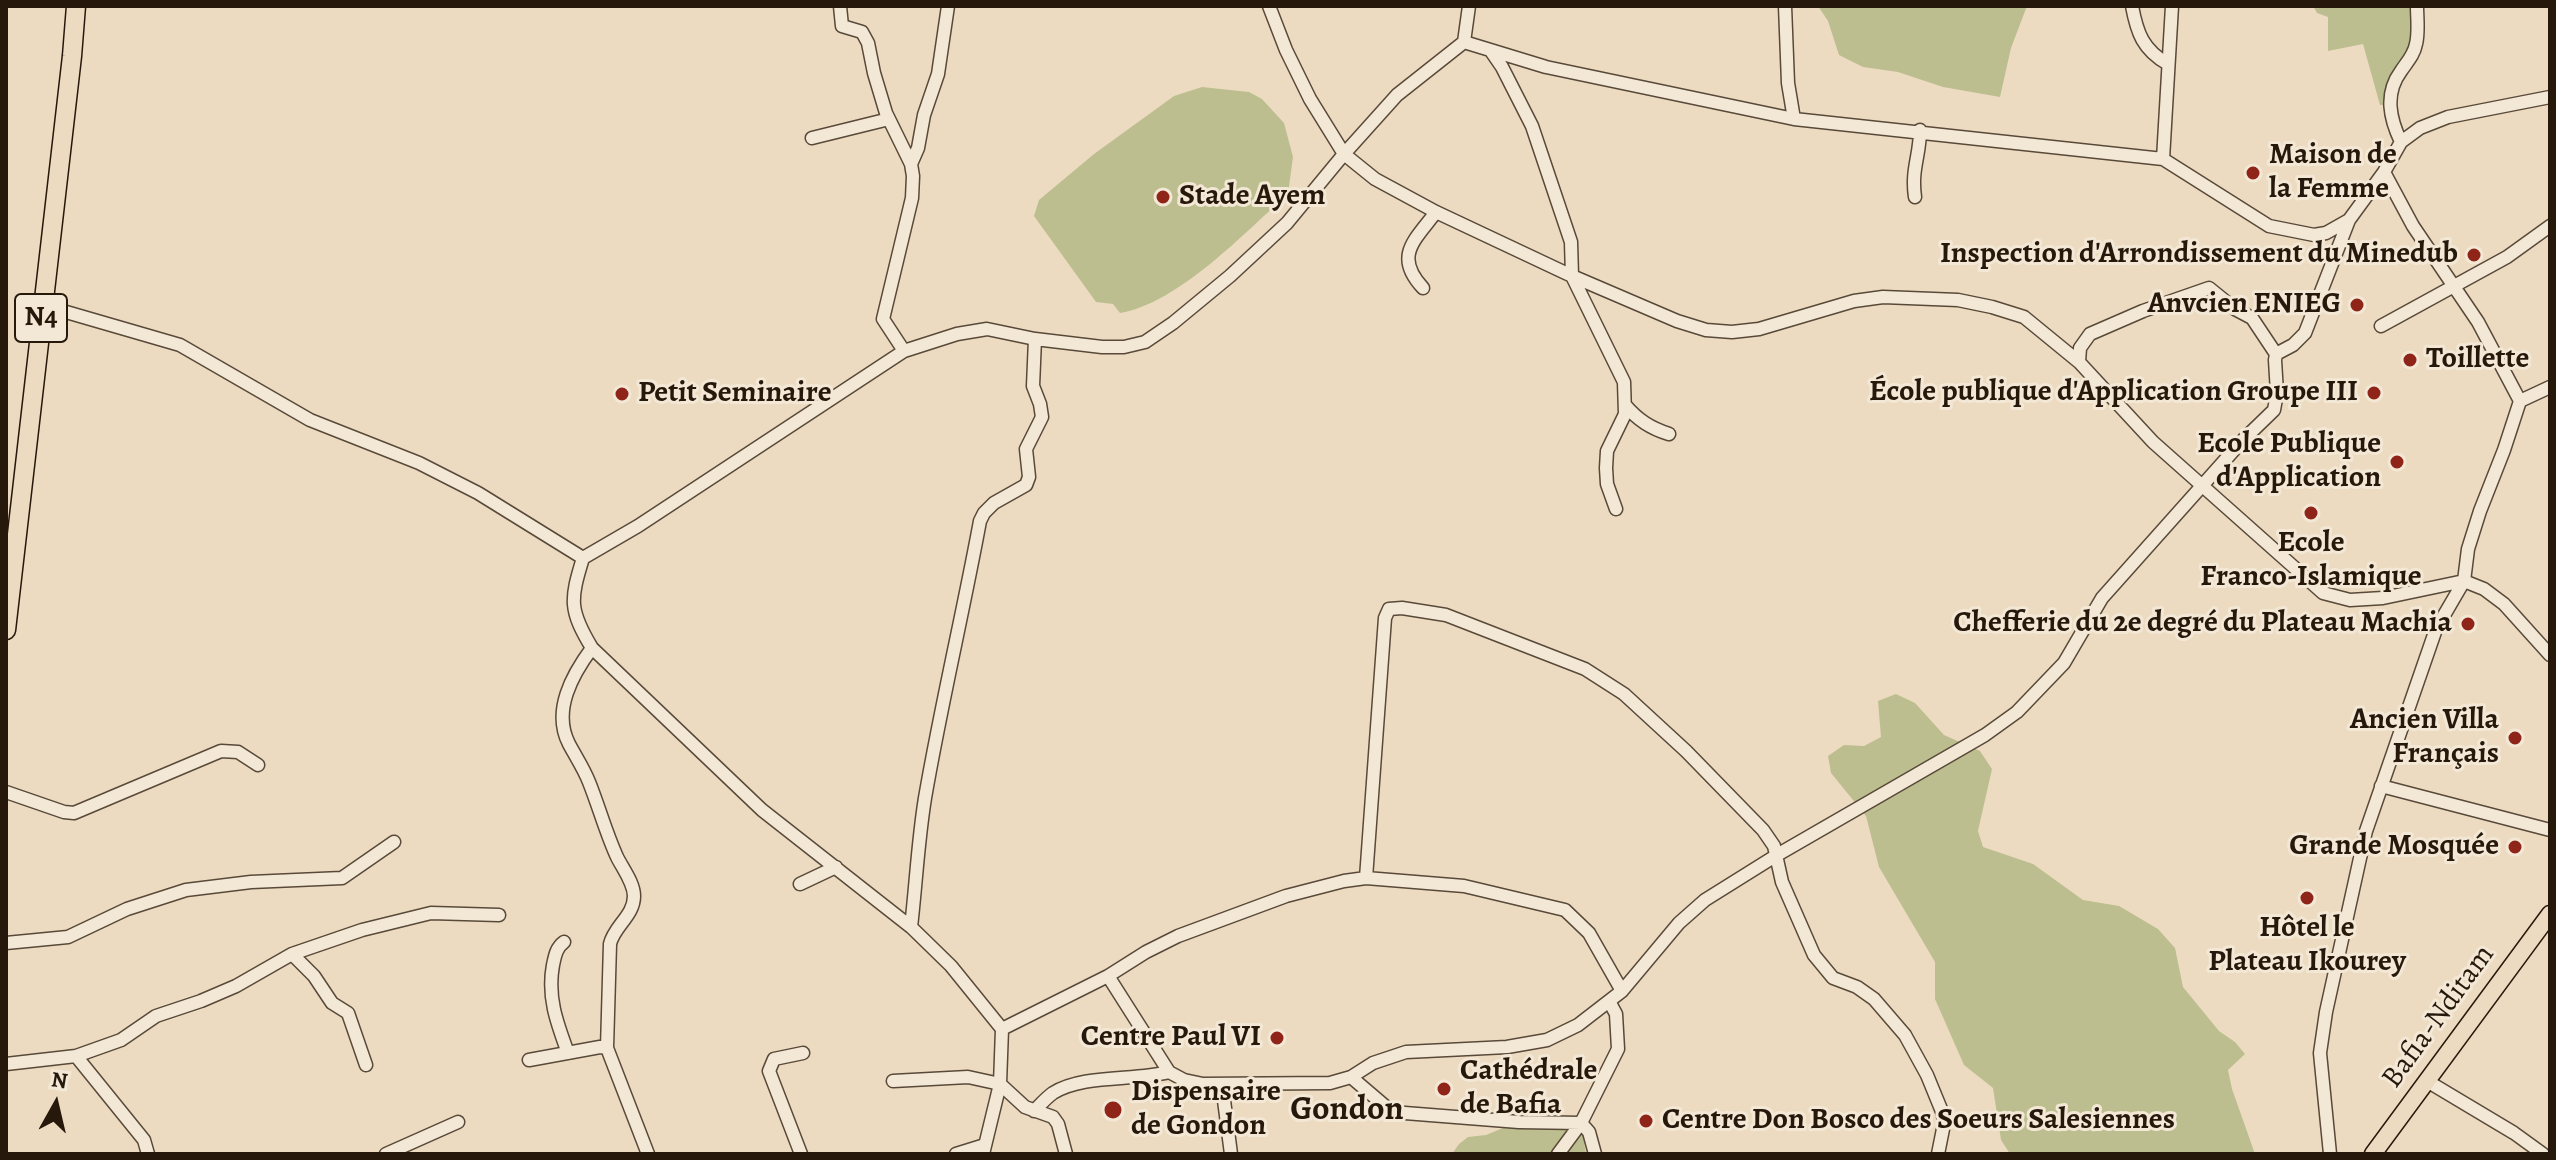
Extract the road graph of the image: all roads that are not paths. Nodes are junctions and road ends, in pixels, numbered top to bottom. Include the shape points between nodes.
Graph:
1 (76, 6) edge
2 (840, 6) edge
3 (948, 6) edge
4 (1269, 6) edge
5 (1469, 6) edge
6 (1785, 6) edge
7 (2132, 6) edge
8 (2172, 6) edge
9 (2417, 6) edge
10 (1464, 42) junction
11 (1491, 51) junction
12 (2168, 64) junction
13 (2550, 97) edge
14 (889, 119) junction
15 (1794, 119) junction
16 (1920, 130) junction
17 (812, 138) dead end
18 (2401, 142) junction
19 (1344, 154) junction
20 (2163, 159) junction
21 (911, 164) junction
22 (2384, 172) junction
23 (1915, 197) dead end
24 (1436, 212) junction
25 (2349, 220) junction
26 (2550, 226) edge
27 (1572, 276) junction
28 (2455, 287) junction
29 (1423, 288) dead end
30 (42, 305) junction
31 (2381, 326) dead end
32 (1035, 339) junction
33 (904, 351) junction
34 (2276, 354) junction
35 (2079, 362) junction
36 (2550, 387) edge
37 (2520, 401) junction
38 (1625, 405) junction
39 (1669, 434) dead end
40 (2202, 487) junction
41 (1616, 509) dead end
42 (583, 558) junction
43 (2464, 581) junction
44 (6, 630) edge
45 (592, 648) junction
46 (2550, 655) edge
47 (258, 765) dead end
48 (2381, 786) junction
49 (6, 792) edge
50 (2550, 830) edge
51 (394, 842) dead end
52 (1777, 855) junction
53 (836, 867) junction
54 (1366, 878) junction
55 (800, 884) dead end
56 (2550, 914) edge
57 (499, 915) dead end
58 (911, 927) junction
59 (564, 942) dead end
60 (6, 943) edge
61 (292, 954) junction
62 (1108, 976) junction
63 (1622, 991) junction
64 (1609, 1001) junction
65 (1002, 1029) junction
66 (607, 1048) junction
67 (568, 1053) junction
68 (803, 1053) dead end
69 (76, 1056) junction
70 (529, 1060) dead end
71 (6, 1064) edge
72 (366, 1065) dead end
73 (1169, 1072) junction
74 (1351, 1077) junction
75 (893, 1081) dead end
76 (2427, 1081) junction
77 (1000, 1084) junction
78 (1222, 1085) junction
79 (1034, 1111) junction
80 (458, 1122) dead end
81 (1581, 1123) junction
82 (984, 1149) edge
83 (148, 1154) edge
84 (386, 1154) edge
85 (648, 1154) edge
86 (801, 1154) edge
87 (956, 1154) edge
88 (1066, 1154) edge
89 (1231, 1154) edge
90 (1558, 1154) edge
91 (1595, 1154) edge
92 (1938, 1154) edge
93 (2330, 1154) edge
94 (2373, 1154) edge
95 (2543, 1154) edge

1 - 30 highway, N4
2 - 14 street via 842,26 862,32 868,43
3 - 21 street via 938,74
4 - 19 street via 1310,99
5 - 10 street
6 - 15 street
7 - 12 street via 2145,46
8 - 12 street
9 - 18 street via 2416,44 2390,97
10 - 11 street
10 - 19 street via 1397,95
11 - 15 street
11 - 27 street via 1532,126 1571,242
12 - 20 street
13 - 18 street via 2448,117
14 - 17 street
14 - 21 street
15 - 16 street
16 - 20 street
16 - 23 street via 1913,168
18 - 22 street
19 - 24 street via 1375,179
19 - 32 street via 1287,223 1230,276 1145,342 1102,347
20 - 25 street via 2269,226 2314,235
21 - 33 street via 912,198 883,319
22 - 25 street
22 - 28 street
24 - 27 street
24 - 29 street via 1407,258
25 - 34 street via 2305,333
26 - 28 street
27 - 35 street via 1677,321 1732,332 1854,301 1958,300 2024,317
27 - 38 street via 1624,382
28 - 31 street
28 - 37 street
30 - 42 street via 180,345 310,420 419,463 478,493
30 - 44 highway, N4
32 - 33 street via 972,331
32 - 58 street via 1033,386 1041,423 1026,449 1026,485 994,503 980,521 924,807
33 - 42 street
34 - 35 street via 2252,318 2209,288 2090,334 2080,348
34 - 40 street via 2274,410
35 - 40 street
36 - 37 street
37 - 43 street via 2468,549
38 - 39 street via 1651,429
38 - 41 street via 1607,451 1607,484
40 - 43 street via 2323,593 2350,600 2383,598
40 - 52 street via 2102,598 2064,663 2017,712
42 - 45 street via 574,609
43 - 46 street via 2504,604
43 - 48 street via 2436,629
45 - 53 street via 762,810
45 - 66 street via 571,681 562,717 634,898 610,944
47 - 49 street via 238,752 221,751 74,813
48 - 50 street
48 - 93 street via 2345,918 2320,1053
51 - 60 street via 342,878 186,890 127,909 68,937
52 - 54 street via 1763,830 1624,694 1585,669 1460,620 1402,608 1389,609 1385,618
52 - 63 street via 1705,900
52 - 92 street via 1782,882 1814,955 1833,978 1874,999 1918,1058 1943,1114
53 - 55 street
53 - 58 street
54 - 62 street via 1269,902 1178,936
54 - 63 street via 1464,886 1565,910 1589,933
56 - 76 main road, Bafia-Nditam
57 - 61 street via 431,913
58 - 65 street
59 - 67 street via 556,952 550,992
61 - 69 street via 236,986 156,1016 121,1040
61 - 72 street via 332,1003 348,1013
62 - 65 street
62 - 73 street
63 - 64 street
64 - 74 street via 1547,1040 1406,1052
64 - 81 street via 1616,1014 1618,1049
65 - 77 street
66 - 67 street
66 - 85 street
67 - 70 street
68 - 86 street via 774,1059 769,1071
69 - 71 street
69 - 83 street via 144,1140
73 - 78 street via 1184,1080
73 - 79 street via 1077,1085 1054,1092
74 - 78 street via 1330,1083
74 - 81 street via 1392,1112
75 - 77 street via 968,1077
76 - 94 main road, Bafia-Nditam
76 - 95 street
77 - 79 street
77 - 82 street
78 - 89 street
79 - 88 street via 1053,1117
80 - 84 street
81 - 90 street
81 - 91 street
82 - 87 street

